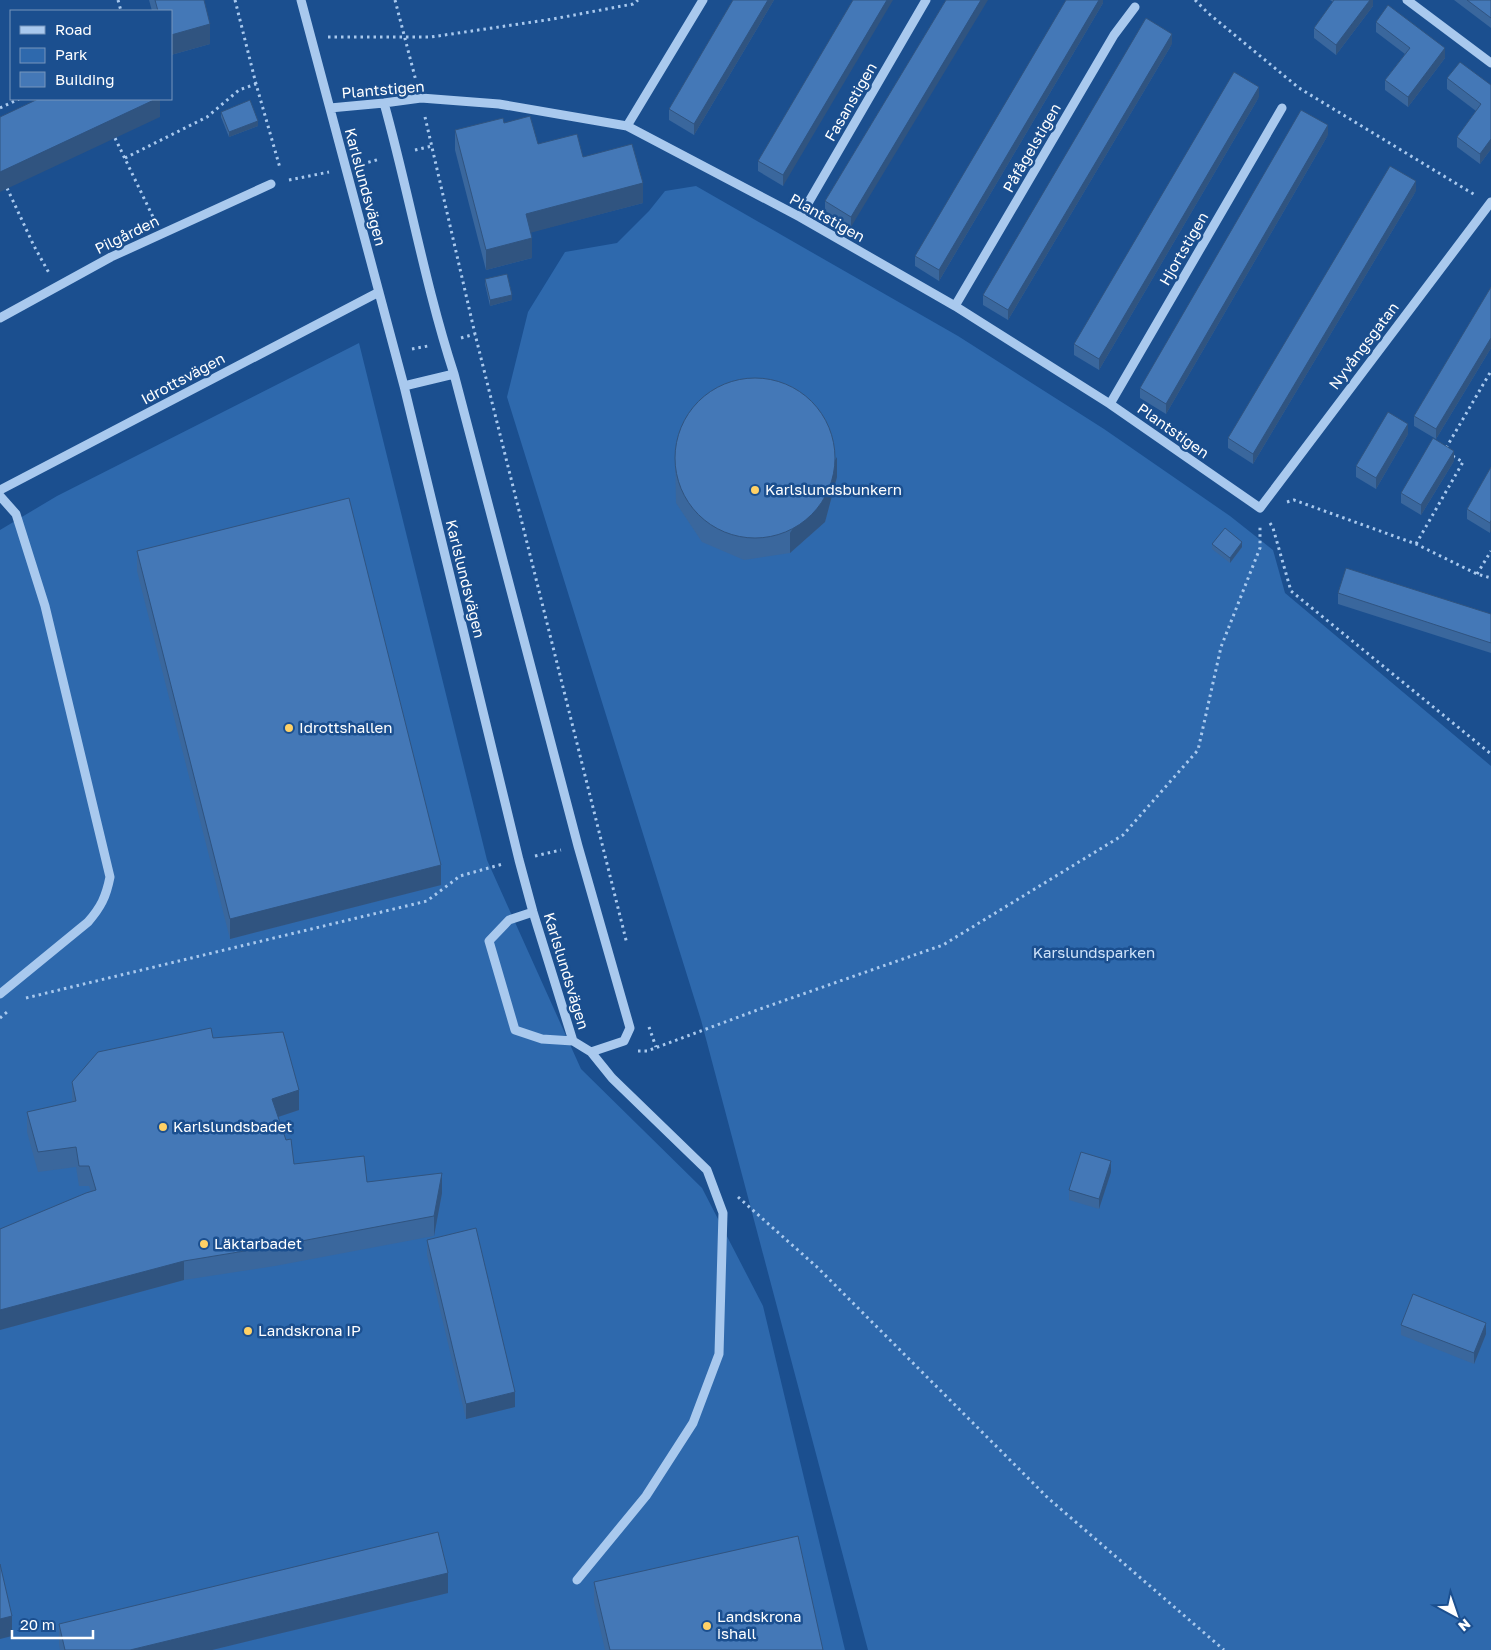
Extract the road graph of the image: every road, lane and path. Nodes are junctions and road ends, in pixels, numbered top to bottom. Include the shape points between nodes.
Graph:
1 (235, 0) edge
2 (301, 0) edge
3 (394, 0) edge
4 (638, 0) edge
5 (703, 0) edge
6 (926, 0) edge
7 (1195, 0) edge
8 (1407, 0) edge
9 (1135, 7) dead end
10 (310, 36) junction
11 (404, 37) junction
12 (1491, 63) edge
13 (256, 84) junction
14 (421, 98) junction
15 (17, 100) edge
16 (384, 103) junction
17 (0, 108) edge
18 (330, 108) junction
19 (1282, 108) dead end
20 (626, 126) junction
21 (115, 138) edge
22 (125, 158) junction
23 (281, 172) dead end
24 (271, 184) dead end
25 (7, 188) edge
26 (1490, 204) edge
27 (800, 217) junction
28 (161, 233) junction
29 (56, 286) junction
30 (379, 292) junction
31 (955, 306) junction
32 (0, 318) edge
33 (429, 345) dead end
34 (410, 350) dead end
35 (1491, 371) edge
36 (454, 374) junction
37 (404, 386) junction
38 (1110, 404) junction
39 (0, 490) edge
40 (0, 496) edge
41 (1260, 508) junction
42 (1416, 544) junction
43 (1491, 551) edge
44 (1477, 574) junction
45 (1491, 578) edge
46 (1491, 754) edge
47 (564, 849) dead end
48 (532, 857) dead end
49 (506, 864) dead end
50 (533, 912) junction
51 (629, 951) dead end
52 (0, 994) edge
53 (22, 1000) dead end
54 (7, 1012) dead end
55 (0, 1018) edge
56 (648, 1024) dead end
57 (573, 1041) junction
58 (656, 1047) junction
59 (638, 1051) dead end
60 (591, 1052) junction
61 (737, 1196) dead end
62 (577, 1580) dead end
63 (1224, 1650) edge

1 - 13 path
2 - 10 street, Karlslundsvägen
3 - 11 path
4 - 11 path via 633,4 553,19 431,37
5 - 20 street
6 - 27 street, Fasanstigen
7 - 26 path via 1299,88
8 - 12 street
9 - 31 street, Påfågelstigen via 1114,35
10 - 11 path
10 - 18 street, Karlslundsvägen
11 - 14 path
13 - 22 path via 239,90 206,117
13 - 23 path
14 - 16 street, Plantstigen
14 - 20 street, Plantstigen via 499,104
14 - 51 path via 474,334
15 - 17 path
16 - 18 street, Plantstigen
16 - 36 street
18 - 30 street, Karlslundsvägen
19 - 38 street, Hjortstigen
20 - 27 street, Plantstigen
21 - 22 path
22 - 28 path
24 - 28 street, Pilgården
25 - 29 path
26 - 41 street, Nyvångsgatan
27 - 31 street, Plantstigen
28 - 29 street, Pilgården
29 - 32 street, Pilgården
30 - 37 street, Karlslundsvägen
30 - 39 street, Idrottsvägen
31 - 38 street, Plantstigen
33 - 34 path
35 - 42 path via 1444,450 1463,462
36 - 37 street
36 - 60 street via 578,846 630,1028 624,1041
37 - 50 street, Karlslundsvägen
38 - 41 street, Plantstigen
40 - 52 street via 16,514 45,606 110,877 107,895 88,922
41 - 42 path via 1294,500
41 - 46 path via 1273,528 1291,591
41 - 58 path via 1260,548 1221,647 1198,750 1123,835 943,945
42 - 44 path
43 - 44 path
44 - 45 path
47 - 48 path
49 - 53 path via 460,876 426,901
50 - 57 street, Karlslundsvägen
50 - 57 street via 509,920 490,941 514,1030 542,1039
54 - 55 path
56 - 58 path
57 - 60 street, Karlslundsvägen
58 - 59 path
60 - 62 street, Karlslundsvägen via 612,1078 707,1170 723,1212 719,1354 693,1424 646,1496
61 - 63 path via 817,1267 1048,1498

